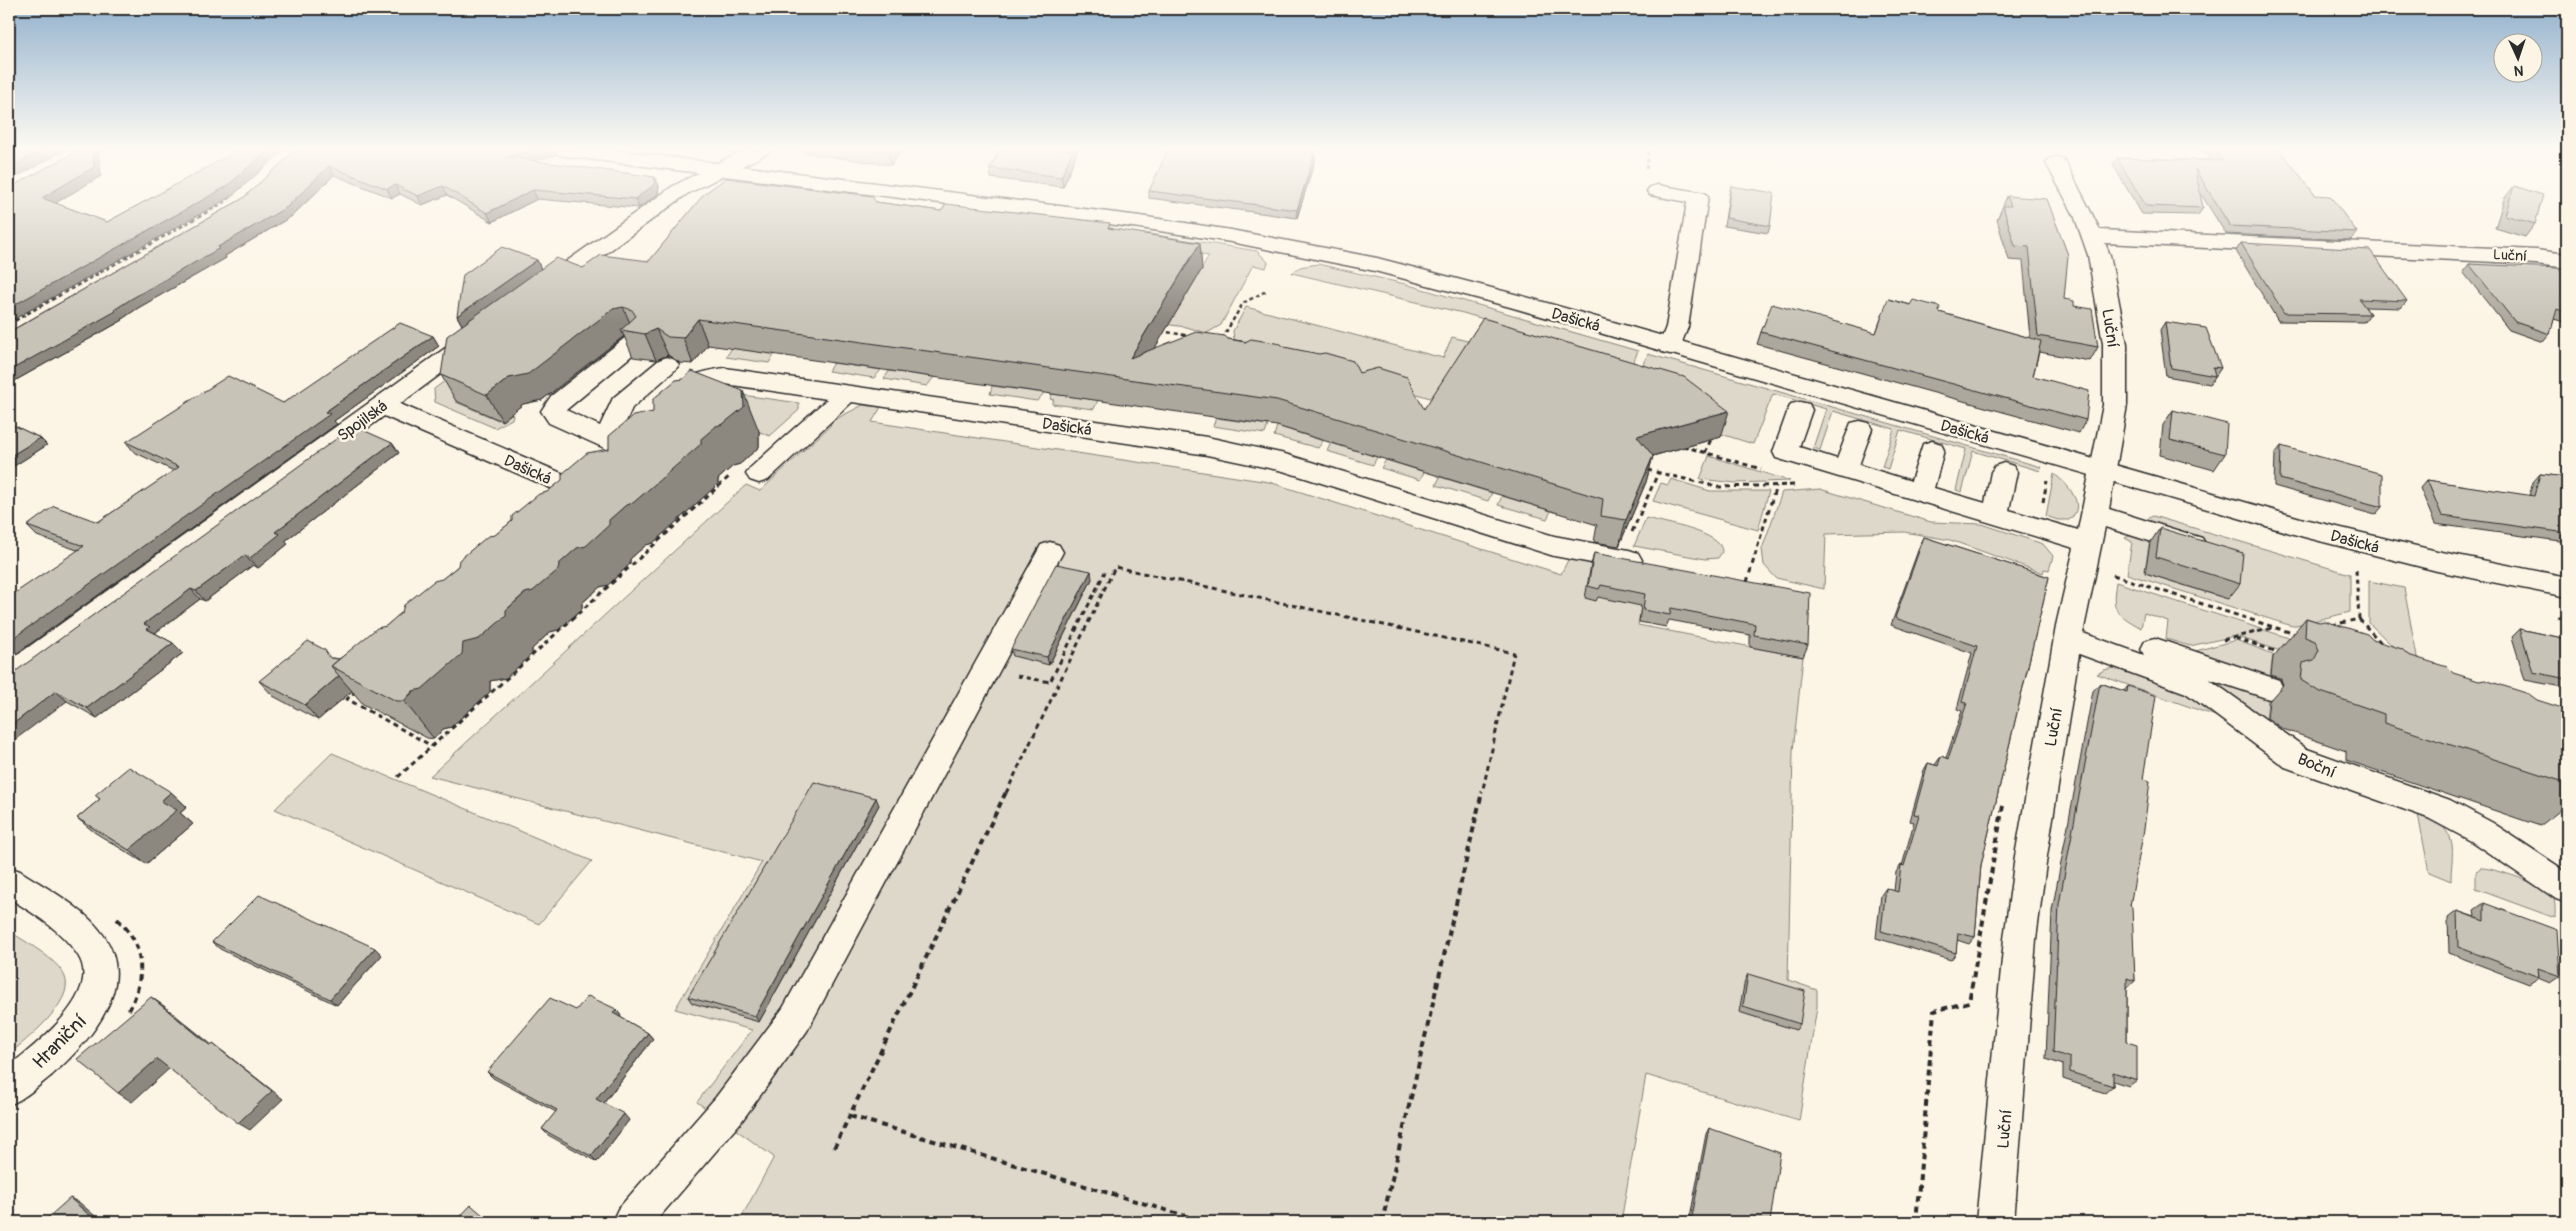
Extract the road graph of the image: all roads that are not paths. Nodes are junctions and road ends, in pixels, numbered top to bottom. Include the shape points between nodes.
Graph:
1 (659, 207) edge
2 (971, 207) edge
3 (1009, 207) edge
4 (1696, 207) edge
5 (2079, 207) edge
6 (963, 222) edge
7 (2093, 236) junction
8 (2567, 261) edge
9 (526, 301) edge
10 (494, 324) edge
11 (634, 342) edge
12 (1670, 347) junction
13 (667, 365) edge
14 (847, 394) junction
15 (381, 405) junction
16 (1800, 410) dead end
17 (656, 415) edge
18 (1860, 429) dead end
19 (620, 439) junction
20 (1932, 450) dead end
21 (1845, 470) junction
22 (748, 471) road end
23 (2104, 471) junction
24 (2004, 472) dead end
25 (569, 486) junction
26 (1920, 492) junction
27 (546, 505) edge
28 (1995, 514) junction
29 (2089, 541) junction
30 (2204, 548) edge
31 (1050, 552) dead end
32 (1655, 565) edge
33 (2567, 587) edge
34 (2070, 630) junction
35 (9, 676) edge
36 (2269, 688) dead end
37 (9, 881) edge
38 (2567, 890) edge
39 (9, 1088) edge
40 (630, 1222) edge
41 (1995, 1222) edge

1 - 9 street via 593,263
2 - 6 street
3 - 12 street, Dašická via 1135,231 1231,236 1376,265 1518,302
4 - 12 street via 1677,327
5 - 7 street, Luční
7 - 8 street, Luční via 2536,256
7 - 23 street, Luční via 2116,344 2115,405
10 - 15 street, Spojilská
11 - 19 street via 559,402 553,411 558,417
12 - 23 street, Dašická
13 - 19 street via 622,404
14 - 17 street, Dašická via 713,376 693,384
14 - 22 street
14 - 32 street, Dašická via 1248,454 1554,546
15 - 25 street, Dašická
15 - 35 street, Spojilská
16 - 21 street via 1785,452
18 - 21 street
19 - 25 street, Dašická
20 - 26 street
21 - 26 street
23 - 29 street, Luční
23 - 33 street, Dašická via 2391,550
24 - 28 street
25 - 27 street
26 - 28 street
28 - 29 street
29 - 30 street
29 - 34 street, Luční
31 - 40 street via 803,1008 764,1066
34 - 36 street
34 - 38 street, Boční via 2196,685 2296,758 2439,809 2461,820
34 - 41 street, Luční via 2025,902
37 - 39 street, Hraniční via 73,924 90,944 102,980 79,1026

